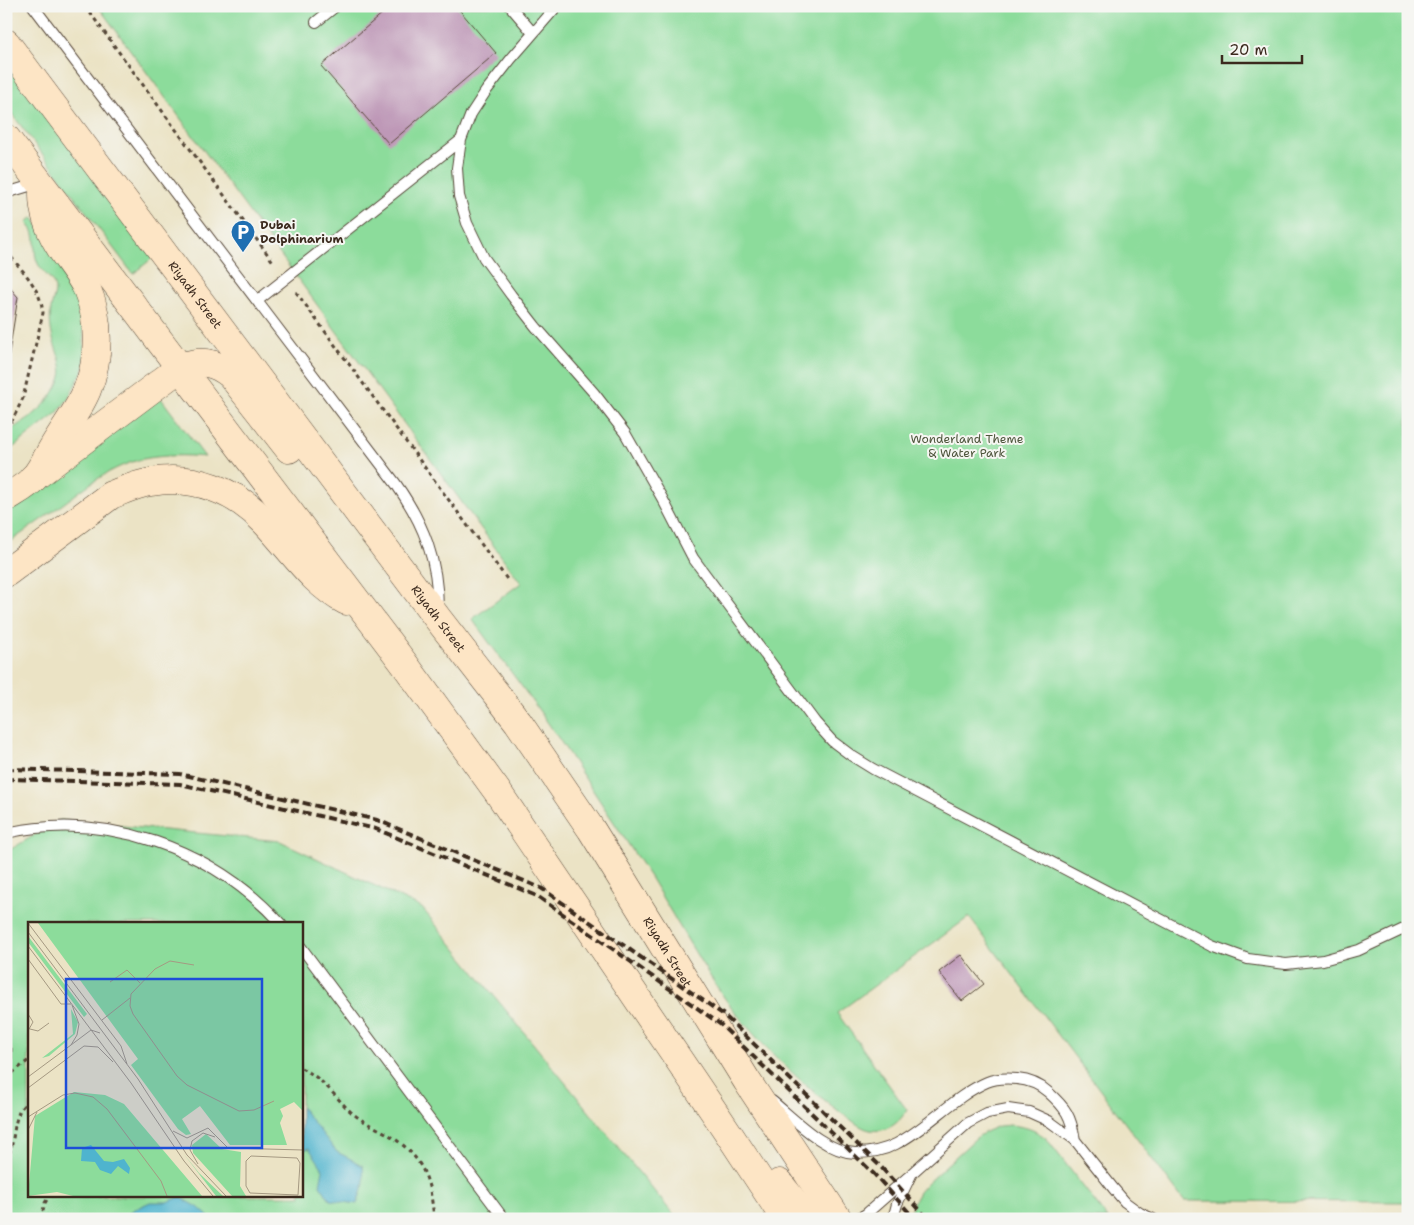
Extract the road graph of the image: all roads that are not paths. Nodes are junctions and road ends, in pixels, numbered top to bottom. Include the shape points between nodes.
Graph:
1 (33, 6) edge
2 (336, 6) edge
3 (510, 6) edge
4 (557, 6) edge
5 (316, 22) dead end
6 (533, 33) junction
7 (6, 43) edge
8 (6, 138) edge
9 (461, 140) junction
10 (41, 185) junction
11 (6, 193) edge
12 (257, 301) junction
13 (181, 367) junction
14 (33, 478) junction
15 (6, 498) edge
16 (386, 548) junction
17 (6, 574) edge
18 (364, 611) junction
19 (438, 618) junction
20 (6, 833) edge
21 (279, 922) edge
22 (1408, 927) edge
23 (302, 948) edge
24 (747, 1080) junction
25 (729, 1134) junction
26 (1075, 1140) junction
27 (912, 1173) junction
28 (504, 1219) edge
29 (785, 1219) edge
30 (812, 1219) edge
31 (838, 1219) edge
32 (857, 1219) edge
33 (893, 1219) edge
34 (1153, 1219) edge

1 - 12 lane
2 - 5 lane
3 - 6 lane
4 - 6 lane
6 - 9 lane via 486,91 471,114
7 - 16 main road, Riyadh Street
8 - 10 main road
9 - 12 lane
9 - 22 lane via 457,168 459,196 467,223 484,258 536,327 625,433 693,558 799,703 832,741 873,770 1212,946 1248,959 1286,964 1323,960 1359,950
10 - 11 lane
10 - 13 main road
10 - 14 main road via 51,231 87,290 93,309 96,350 87,390
12 - 19 lane via 410,504 430,548 436,571
13 - 14 main road
13 - 16 main road via 201,362 223,368 231,375 308,470
13 - 18 main road
14 - 15 main road
16 - 19 main road, Riyadh Street
17 - 18 main road via 111,495 151,482 193,482 213,487 250,507 303,567 342,599
18 - 25 main road via 497,791
19 - 24 main road, Riyadh Street via 568,793
20 - 21 lane via 68,827 112,831 154,841 195,858 233,880
23 - 28 lane
24 - 26 lane via 813,1135 832,1147 852,1153 875,1152 895,1145 971,1090 988,1081 1007,1078 1026,1080 1057,1100 1072,1122
24 - 31 main road, Riyadh Street
25 - 29 main road
25 - 30 main road via 747,1146 802,1212
26 - 27 lane via 1030,1112 1008,1109 987,1113 968,1123
26 - 34 lane via 1125,1202
27 - 32 lane
27 - 33 lane

